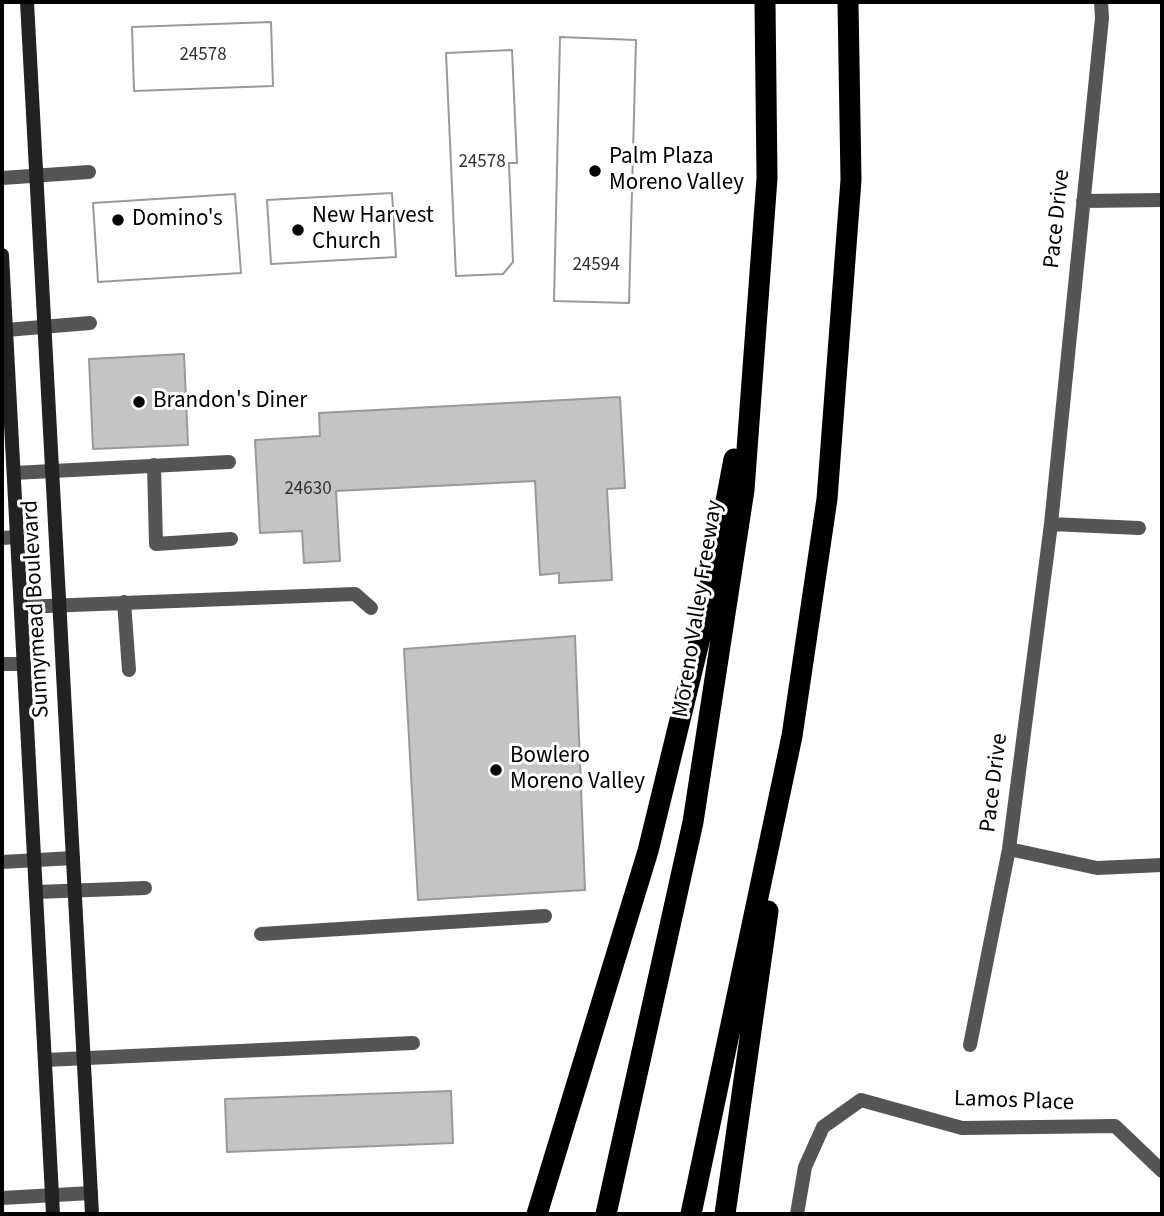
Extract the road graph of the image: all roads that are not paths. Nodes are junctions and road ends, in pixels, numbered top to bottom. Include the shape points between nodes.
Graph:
1 (27, 2) edge
2 (765, 2) edge
3 (848, 2) edge
4 (1101, 2) edge
5 (89, 172) dead end
6 (36, 175) junction
7 (2, 178) edge
8 (1162, 200) edge
9 (1083, 201) junction
10 (2, 255) edge
11 (90, 323) dead end
12 (45, 326) junction
13 (6, 330) junction
14 (753, 361) junction
15 (229, 462) dead end
16 (154, 465) junction
17 (52, 470) junction
18 (14, 473) junction
19 (1051, 524) junction
20 (1139, 528) dead end
21 (17, 537) junction
22 (2, 538) edge
23 (231, 539) dead end
24 (124, 602) junction
25 (60, 604) junction
26 (21, 607) junction
27 (371, 608) dead end
28 (2, 664) edge
29 (24, 664) junction
30 (129, 670) dead end
31 (792, 736) junction
32 (1009, 849) junction
33 (73, 858) junction
34 (35, 860) junction
35 (2, 862) edge
36 (1162, 865) edge
37 (75, 888) junction
38 (145, 888) dead end
39 (36, 892) junction
40 (545, 916) dead end
41 (261, 934) dead end
42 (413, 1043) dead end
43 (970, 1045) dead end
44 (84, 1057) junction
45 (45, 1060) junction
46 (1162, 1171) edge
47 (91, 1193) junction
48 (52, 1196) junction
49 (2, 1198) edge
50 (53, 1214) edge
51 (92, 1214) edge
52 (537, 1214) edge
53 (606, 1214) edge
54 (691, 1214) edge
55 (725, 1214) edge
56 (797, 1214) edge

1 - 6 main road, Sunnymead Boulevard
2 - 14 highway, Moreno Valley Freeway via 767,178
3 - 31 highway via 851,180 827,499
4 - 9 street, Pace Drive
5 - 6 street
6 - 7 street
6 - 12 main road, Sunnymead Boulevard
8 - 9 street
9 - 19 street, Pace Drive
10 - 13 main road, Sunnymead Boulevard
11 - 12 street
12 - 13 street
12 - 17 main road, Sunnymead Boulevard
13 - 18 main road, Sunnymead Boulevard
14 - 52 highway via 700,638 648,851
14 - 53 highway, Moreno Valley Freeway via 744,490 693,822
15 - 16 street
16 - 17 street
16 - 23 street via 156,544
17 - 18 street
17 - 25 main road, Sunnymead Boulevard
18 - 21 main road, Sunnymead Boulevard
19 - 20 street
19 - 32 street, Pace Drive
21 - 22 street
21 - 26 main road, Sunnymead Boulevard
24 - 25 street
24 - 27 street via 355,594
24 - 30 street
25 - 26 street
25 - 33 main road, Sunnymead Boulevard
26 - 29 main road, Sunnymead Boulevard
28 - 29 street
29 - 34 main road, Sunnymead Boulevard
31 - 54 highway
31 - 55 highway
32 - 36 street via 1097,868
32 - 43 street, Pace Drive
33 - 34 street
33 - 37 main road, Sunnymead Boulevard
34 - 35 street
34 - 39 main road, Sunnymead Boulevard
37 - 38 street
37 - 39 street
37 - 44 main road, Sunnymead Boulevard
39 - 45 main road, Sunnymead Boulevard
40 - 41 street
42 - 44 street
44 - 45 street
44 - 47 main road, Sunnymead Boulevard
45 - 48 main road, Sunnymead Boulevard
46 - 56 street, Lamos Place via 1115,1126 962,1128 862,1100 823,1127 805,1167
47 - 48 street
47 - 51 main road, Sunnymead Boulevard
48 - 49 street
48 - 50 main road, Sunnymead Boulevard

